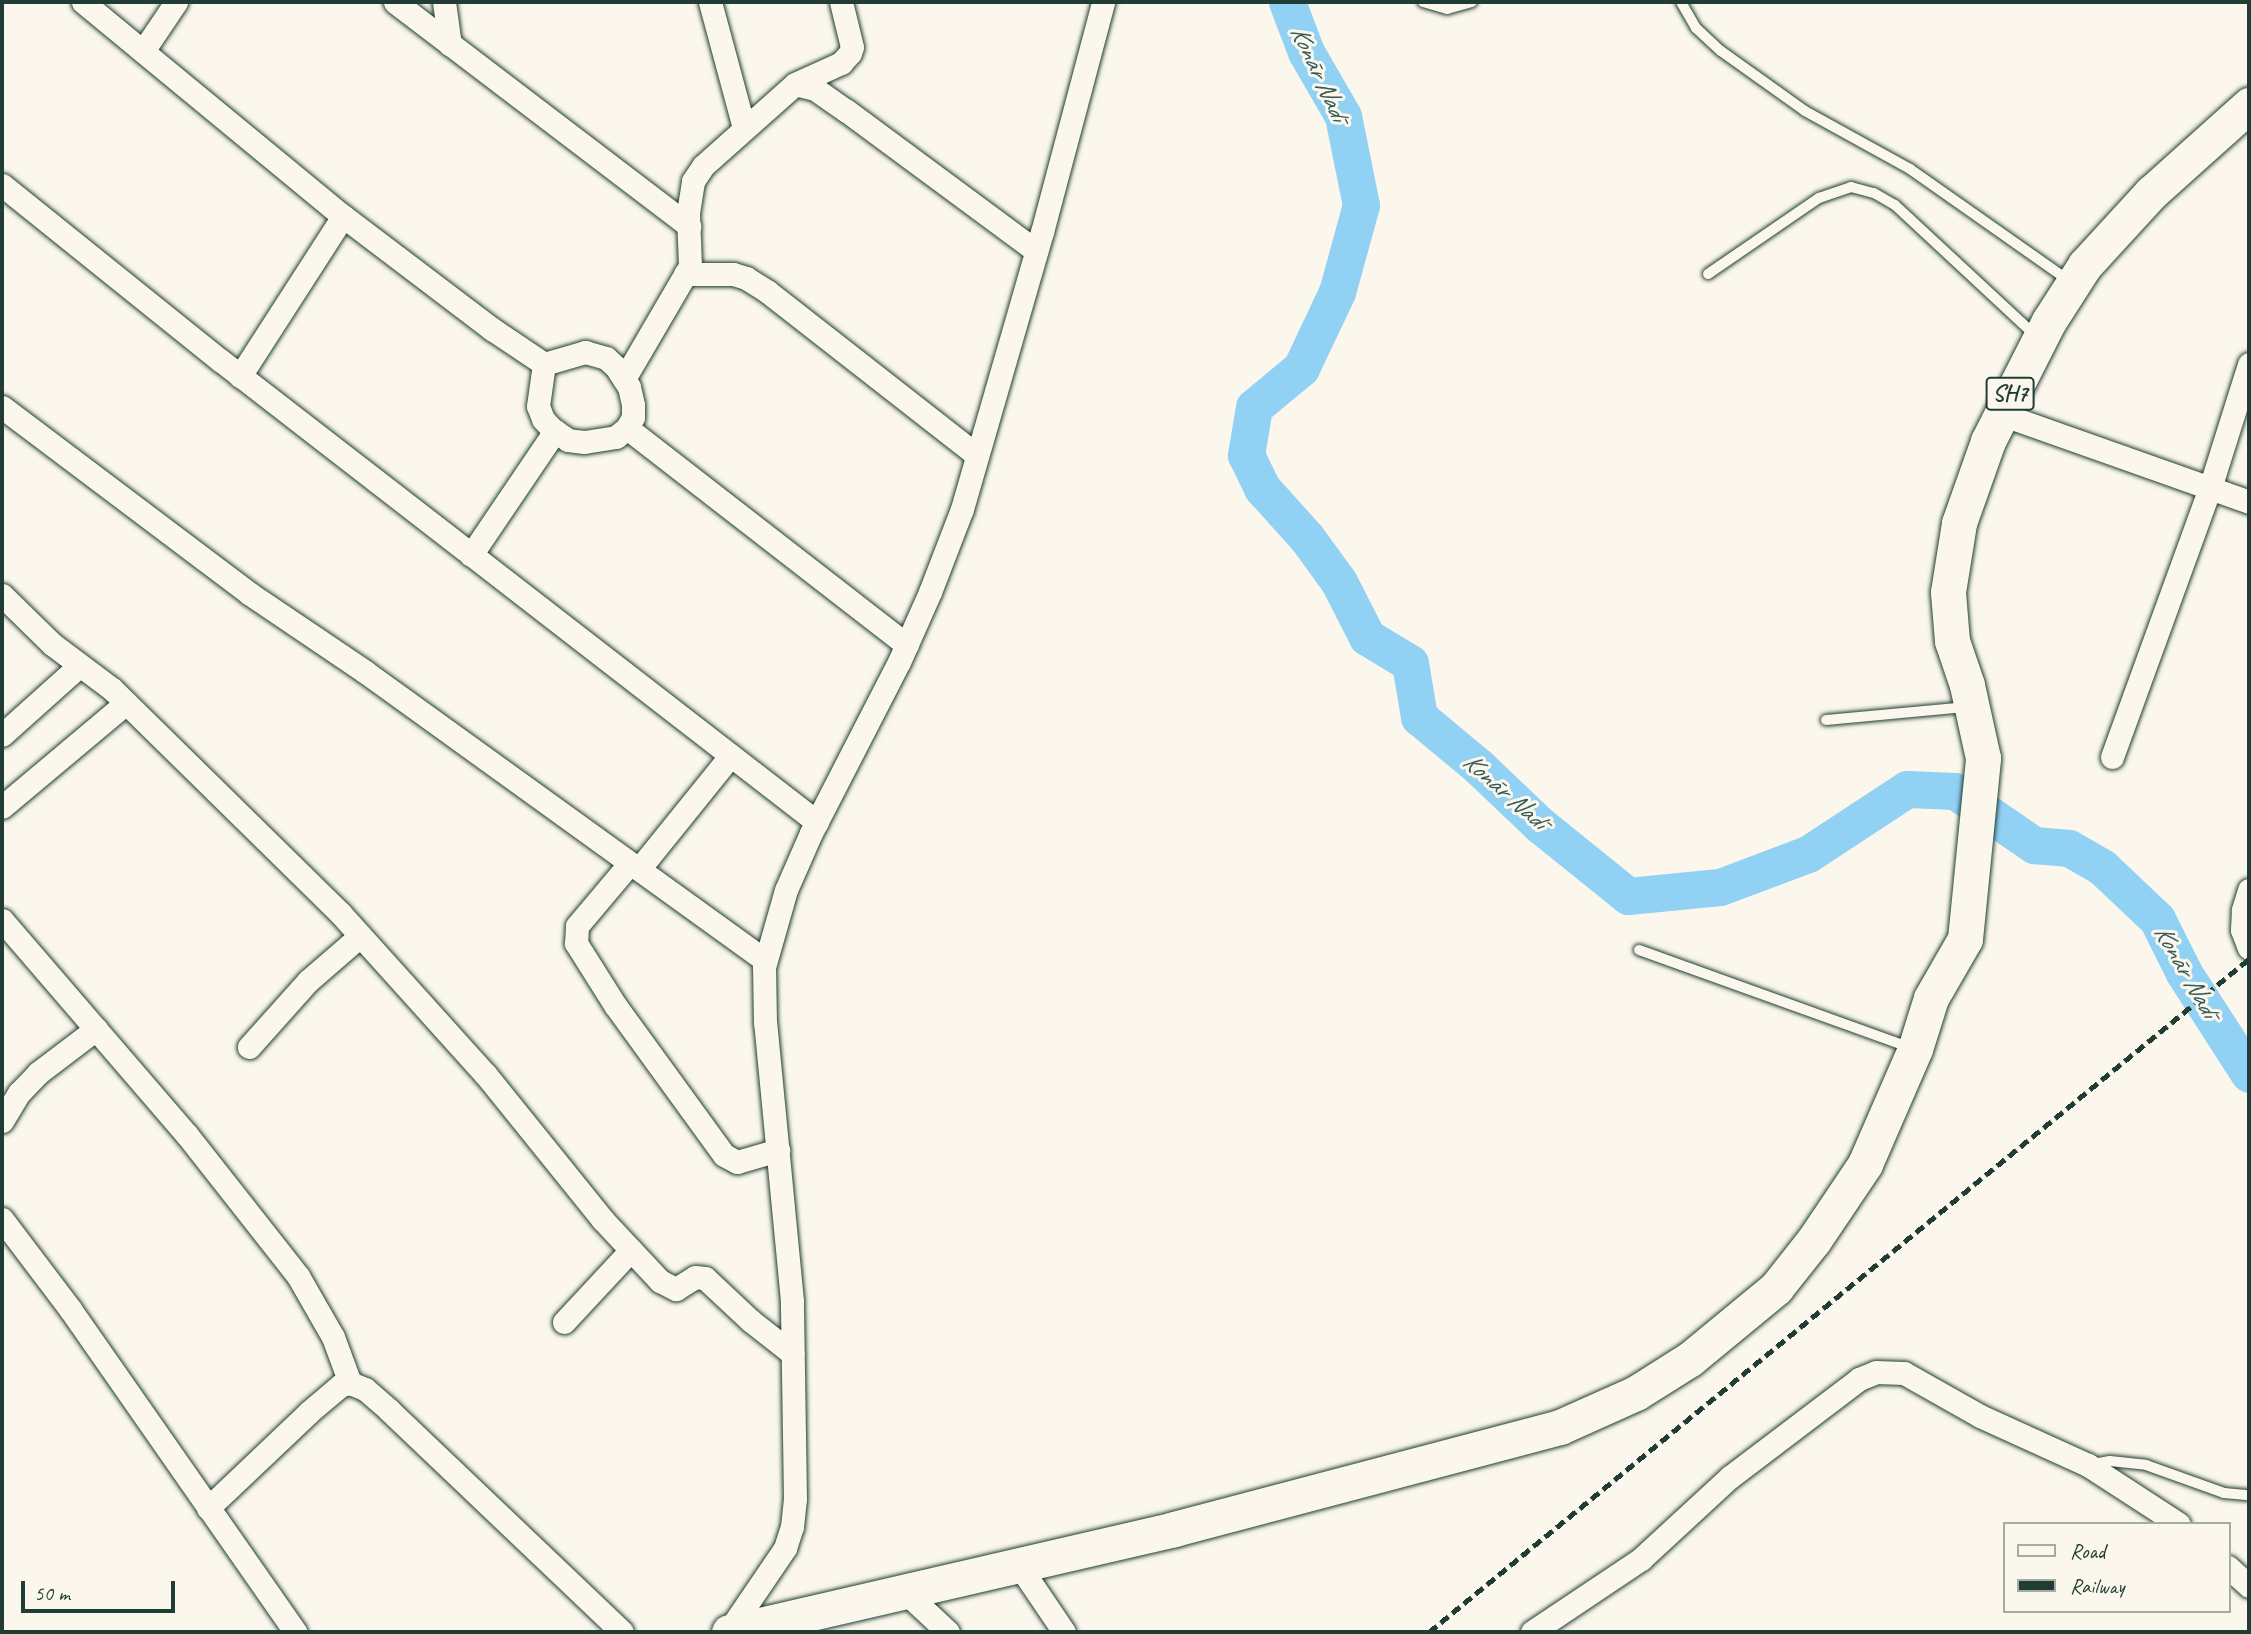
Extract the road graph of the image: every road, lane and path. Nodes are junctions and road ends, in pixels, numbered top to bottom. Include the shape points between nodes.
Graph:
1 (83, 2) edge
2 (176, 2) edge
3 (395, 2) edge
4 (444, 2) edge
5 (710, 2) edge
6 (841, 2) edge
7 (1103, 2) edge
8 (1423, 2) edge
9 (1472, 2) edge
10 (1681, 2) edge
11 (450, 45) junction
12 (143, 51) junction
13 (795, 84) junction
14 (2249, 105) edge
15 (744, 128) junction
16 (2, 185) edge
17 (343, 216) junction
18 (689, 226) junction
19 (1036, 251) junction
20 (1708, 274) dead end
21 (685, 275) junction
22 (2073, 283) junction
23 (2039, 339) junction
24 (544, 364) junction
25 (2249, 364) edge
26 (240, 376) junction
27 (624, 379) junction
28 (2, 407) edge
29 (2001, 414) junction
30 (627, 428) junction
31 (555, 432) junction
32 (977, 455) junction
33 (2210, 488) junction
34 (2249, 502) edge
35 (471, 555) junction
36 (2, 595) edge
37 (907, 645) junction
38 (79, 666) junction
39 (126, 703) junction
40 (1972, 706) junction
41 (1826, 720) dead end
42 (2, 735) edge
43 (730, 755) junction
44 (2112, 757) dead end
45 (2, 807) edge
46 (817, 822) junction
47 (635, 866) junction
48 (2249, 891) edge
49 (2, 920) edge
50 (360, 936) junction
51 (2249, 948) edge
52 (1639, 950) dead end
53 (765, 960) junction
54 (96, 1029) junction
55 (249, 1047) dead end
56 (1915, 1049) junction
57 (2, 1121) edge
58 (778, 1150) junction
59 (2, 1219) edge
60 (631, 1250) junction
61 (564, 1322) dead end
62 (793, 1354) junction
63 (350, 1383) junction
64 (2088, 1465) junction
65 (2249, 1495) edge
66 (208, 1508) junction
67 (2176, 1522) edge
68 (1018, 1563) junction
69 (2230, 1569) edge
70 (2249, 1586) edge
71 (904, 1591) junction
72 (295, 1632) edge
73 (622, 1632) edge
74 (729, 1632) edge
75 (948, 1632) edge
76 (1064, 1632) edge
77 (1532, 1632) edge

1 - 12 street
2 - 12 street
3 - 11 street
4 - 11 street
5 - 15 street
6 - 13 street via 850,53 841,63
7 - 19 street
8 - 9 lane via 1447,9
10 - 22 lane via 1696,27 1721,51 1805,110 1910,169
11 - 18 street
12 - 17 street
13 - 15 street
13 - 19 street via 815,89 847,111
14 - 22 main road, SH7 via 2151,193
15 - 18 street via 693,181
16 - 26 street
17 - 24 street
17 - 26 street
18 - 21 street via 691,247
19 - 32 street
20 - 23 lane via 1819,198 1851,187 1895,205
21 - 27 street
21 - 32 street via 733,274 757,285
22 - 23 main road, SH7
23 - 29 main road, SH7
24 - 27 street via 594,353 616,367
24 - 31 street via 538,406
25 - 33 street
26 - 35 street
27 - 30 street via 633,405
28 - 47 street via 238,586
29 - 33 street
29 - 40 main road, SH7 via 1959,523 1948,592 1952,641
30 - 31 street via 616,437 584,442
30 - 37 street
31 - 35 street
32 - 37 street via 962,509
33 - 34 street
33 - 44 street
35 - 43 street
36 - 38 street
37 - 46 street
38 - 39 street
38 - 42 street
39 - 45 street
39 - 50 street
40 - 41 lane
40 - 56 main road, SH7 via 1983,758 1965,939 1931,998
43 - 46 street
43 - 47 street
46 - 53 street via 786,890
47 - 53 street
47 - 58 street via 577,926 576,943 615,1005 724,1155 737,1162
48 - 51 street via 2242,910 2242,930
49 - 54 street
50 - 55 street via 308,981
50 - 60 street via 486,1075
52 - 56 lane
53 - 58 street via 765,1023
54 - 57 street via 38,1073
54 - 63 street via 298,1276 334,1337
56 - 68 main road via 1865,1164 1776,1288 1690,1359 1636,1393 1560,1427 1174,1529
58 - 62 street
59 - 66 street
60 - 61 street
60 - 62 street via 670,1288 695,1277 714,1283 751,1321
62 - 74 street via 792,1527 774,1567
63 - 66 street via 341,1385 309,1412
63 - 73 street via 365,1389 390,1411
64 - 65 lane via 2110,1461 2136,1464 2224,1493
64 - 67 street
64 - 77 street via 1980,1416 1903,1373 1876,1371 1859,1379 1730,1477 1641,1559
66 - 72 street
68 - 71 main road
68 - 76 street
69 - 70 street
71 - 74 main road
71 - 75 street

